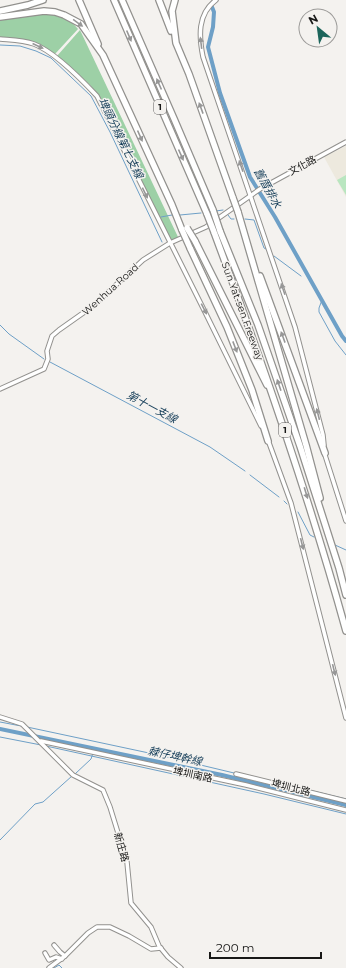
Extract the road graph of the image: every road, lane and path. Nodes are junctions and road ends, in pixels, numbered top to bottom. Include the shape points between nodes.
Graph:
1 (43, 0) edge
2 (79, 0) edge
3 (114, 0) edge
4 (122, 0) edge
5 (159, 0) edge
6 (175, 0) edge
7 (216, 0) edge
8 (0, 11) edge
9 (0, 17) edge
10 (0, 39) edge
11 (176, 43) junction
12 (103, 55) junction
13 (346, 142) edge
14 (252, 194) junction
15 (185, 229) junction
16 (217, 231) junction
17 (245, 236) junction
18 (170, 244) junction
19 (0, 389) edge
20 (268, 441) junction
21 (324, 453) junction
22 (300, 474) junction
23 (346, 521) edge
24 (339, 568) junction
25 (346, 595) edge
26 (346, 631) edge
27 (0, 718) edge
28 (346, 718) edge
29 (40, 741) junction
30 (236, 774) dead end
31 (346, 801) edge
32 (346, 810) edge
33 (54, 945) dead end
34 (161, 948) junction
35 (45, 953) dead end
36 (64, 957) junction
37 (50, 968) edge
38 (181, 968) edge

1 - 8 highway
2 - 12 highway
3 -> 16 highway, Sun Yat-sen Freeway / 1, bridge via 207,214
16 -> 4 highway, Sun Yat-sen Freeway / 1, bridge via 213,210
5 - 11 highway
6 - 11 highway via 172,11
14 -> 7 street via 203,57 200,42 202,18 210,4
9 -> 12 highway via 55,12 81,24
10 -> 18 street via 22,40 35,44 68,68 97,96
17 -> 11 highway, bridge
12 -> 15 highway
13 - 14 street, 文化路
14 - 18 street, Wenhua Road via 206,227
21 -> 14 street via 323,435 295,327
15 -> 20 highway, bridge via 190,248 228,327
15 - 22 highway, bridge via 195,241 271,395
16 - 22 highway, Sun Yat-sen Freeway / 1
24 -> 16 highway, Sun Yat-sen Freeway / 1 via 258,325
21 -> 17 highway
17 - 24 highway
18 - 19 street, Wenhua Road via 143,260 93,306 52,336 44,368
18 -> 20 street
20 -> 28 street via 291,503
21 - 23 street
22 -> 26 highway, Sun Yat-sen Freeway / 1
24 - 25 highway, Sun Yat-sen Freeway / 1
27 - 29 street, 新庄路 via 22,724
29 - 32 street, 埤圳南路 via 246,785
29 - 34 street, 新庄路 via 73,775 103,790 127,862 131,903 151,927
30 - 31 street, 埤圳北路
33 - 36 street
34 - 36 street via 151,949 110,928 97,927
34 - 38 street, 新庄路
35 - 36 street via 49,960
36 - 37 street

